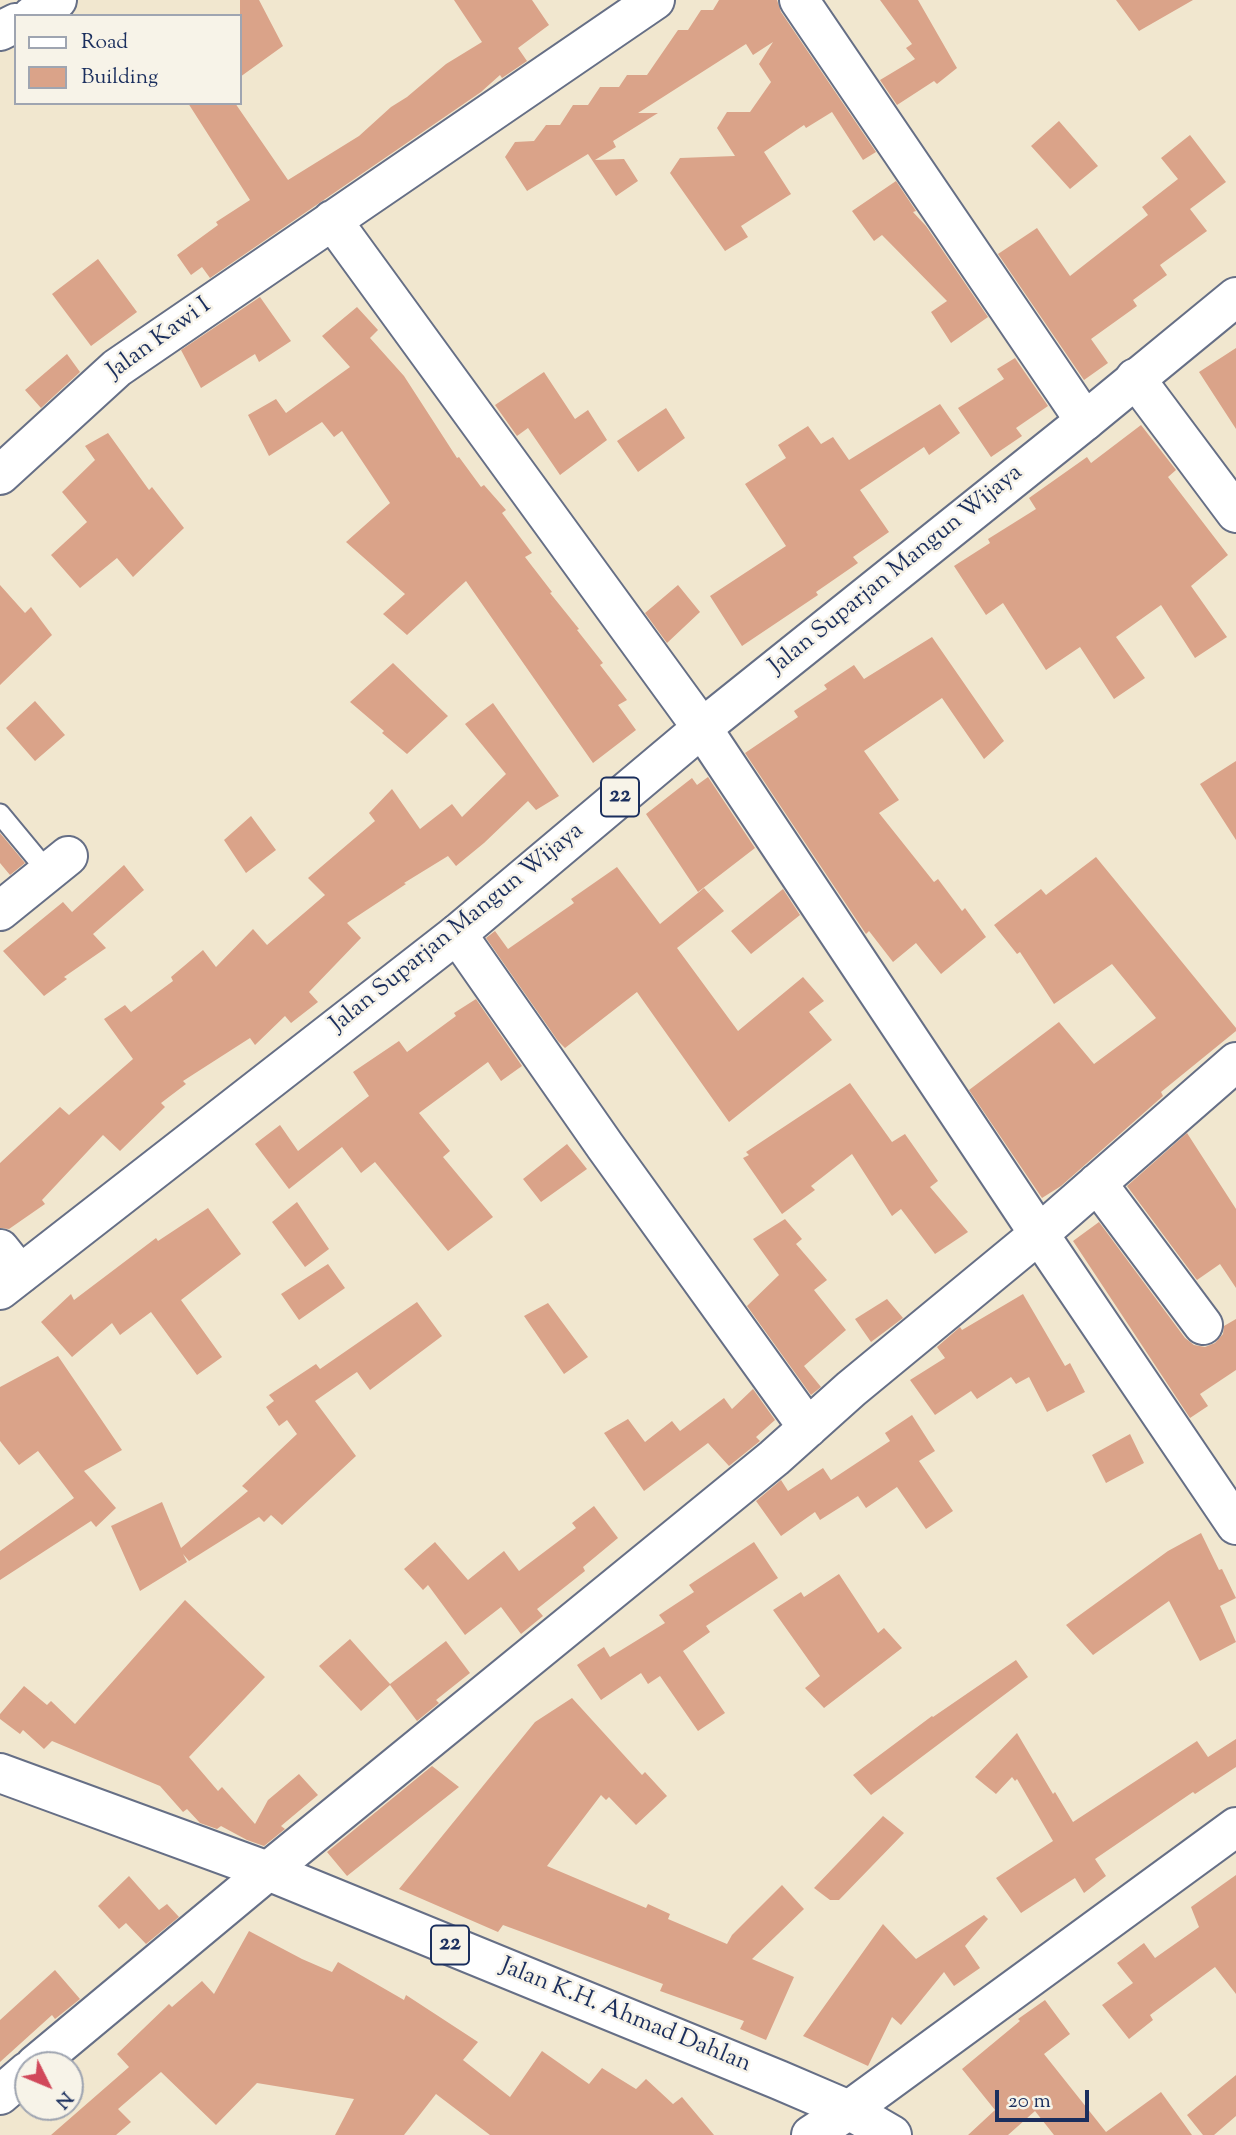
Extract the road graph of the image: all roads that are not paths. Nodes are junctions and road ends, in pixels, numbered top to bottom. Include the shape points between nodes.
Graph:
1 (655, 0) edge
2 (799, 0) edge
3 (332, 220) junction
4 (1236, 297) edge
5 (1135, 378) junction
6 (1085, 421) junction
7 (0, 475) edge
8 (1236, 513) edge
9 (702, 728) junction
10 (0, 814) edge
11 (58, 864) joint
12 (0, 911) edge
13 (457, 934) junction
14 (1236, 1062) edge
15 (1097, 1183) junction
16 (1039, 1234) junction
17 (7, 1271) edge
18 (1203, 1325) dead end
19 (807, 1428) junction
20 (1236, 1525) edge
21 (0, 1773) edge
22 (1235, 1830) edge
23 (268, 1871) junction
24 (52, 2051) edge
25 (14, 2083) edge
26 (0, 2095) edge
27 (849, 2110) junction
28 (811, 2135) edge
29 (892, 2135) edge

1 - 3 main road, Jalan Kawi I
2 - 6 main road
3 - 7 main road, Jalan Kawi I via 117,368
3 - 9 main road
4 - 5 main road, Jalan Suparjan Mangun Wijaya / 22
5 - 6 main road, Jalan Suparjan Mangun Wijaya / 22
5 - 8 main road
6 - 9 main road, Jalan Suparjan Mangun Wijaya / 22
9 - 13 main road, Jalan Suparjan Mangun Wijaya / 22
9 - 16 main road
10 - 11 lane
11 - 12 main road
13 - 17 main road, Jalan Suparjan Mangun Wijaya / 22
13 - 19 main road
14 - 15 main road
15 - 16 main road
15 - 18 main road
16 - 19 main road
16 - 20 main road
19 - 23 main road
21 - 23 main road, Jalan K.H. Ahmad Dahlan / 22
22 - 27 main road
23 - 24 main road
23 - 27 main road, Jalan K.H. Ahmad Dahlan / 22
25 - 26 main road
27 - 28 main road
27 - 29 main road, Jalan K.H. Ahmad Dahlan / 22

